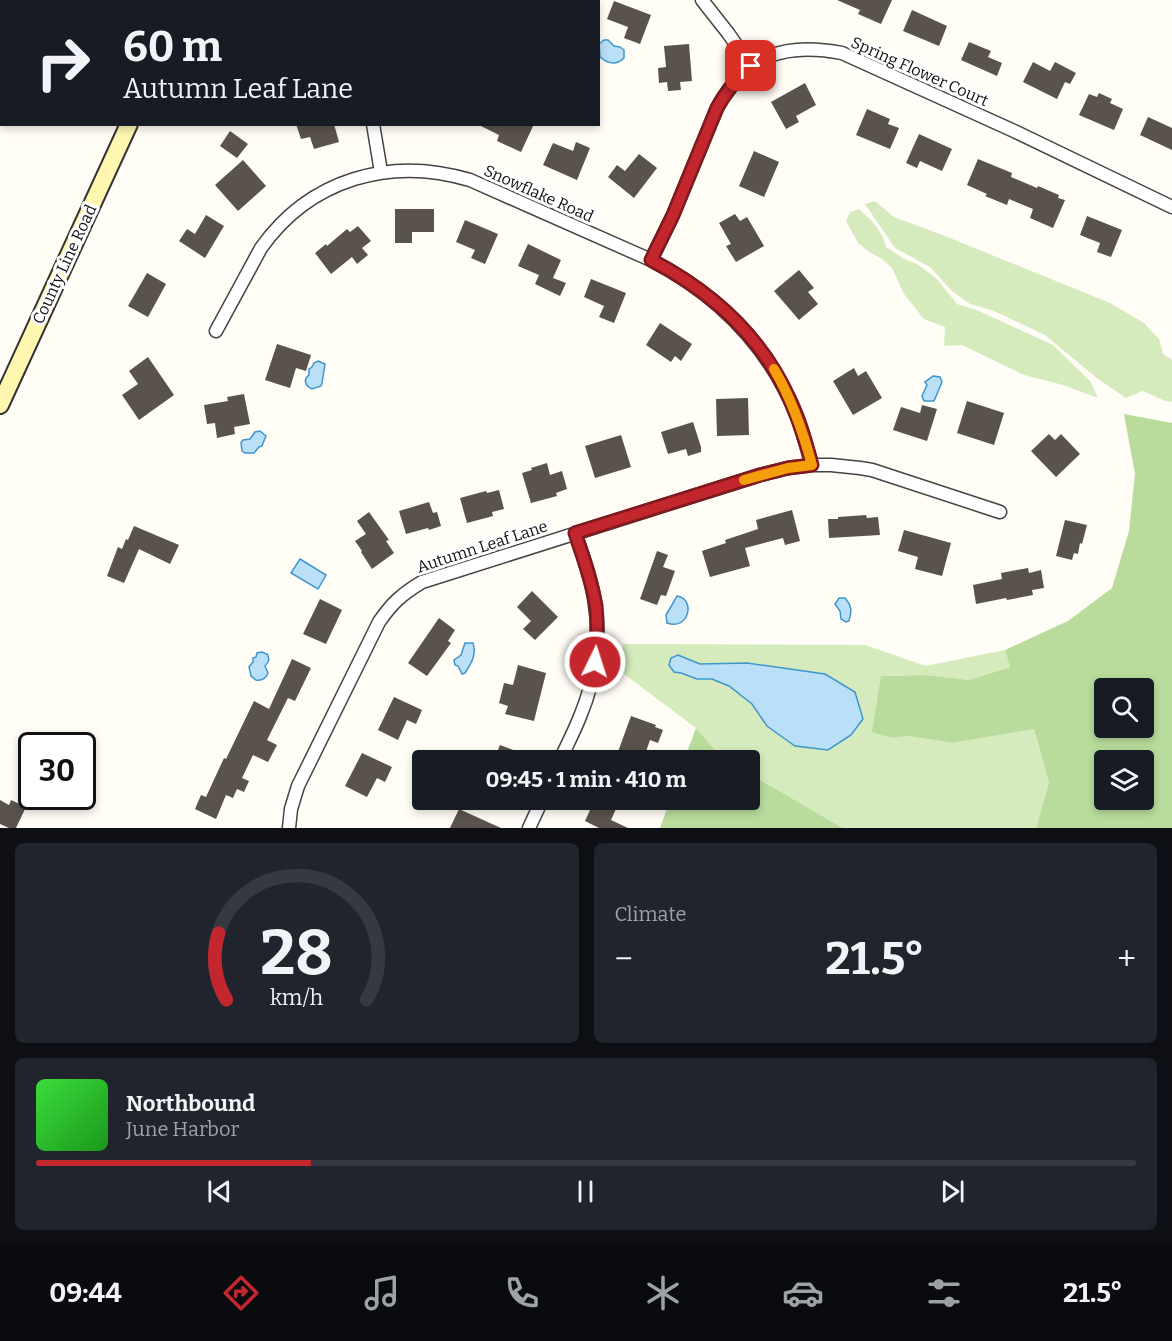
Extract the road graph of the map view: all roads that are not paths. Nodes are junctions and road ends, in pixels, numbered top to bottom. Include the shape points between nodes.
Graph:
1 (702, 0) edge
2 (751, 66) junction
3 (128, 126) edge
4 (373, 126) edge
5 (381, 172) junction
6 (1172, 207) edge
7 (651, 260) junction
8 (216, 331) dead end
9 (0, 405) edge
10 (812, 465) junction
11 (1000, 512) dead end
12 (575, 533) junction
13 (565, 750) edge
14 (537, 810) edge
15 (289, 828) edge
16 (529, 828) edge

1 - 2 street
2 - 6 street, Spring Flower Court via 771,55 795,49 842,53
2 - 7 street, Spring Flower Court via 717,108
3 - 9 main road, County Line Road
4 - 5 street
5 - 7 street, Snowflake Road via 428,171 470,180
5 - 8 street, Snowflake Road via 340,184 293,212 261,248
7 - 10 street, Snowflake Road via 706,294 758,347 789,399
10 - 11 street, Autumn Leaf Lane via 872,470
10 - 12 street, Autumn Leaf Lane via 760,475
12 - 13 street via 595,604 597,642 591,686
12 - 15 street, Autumn Leaf Lane via 422,582 390,606 298,786
14 - 16 street

